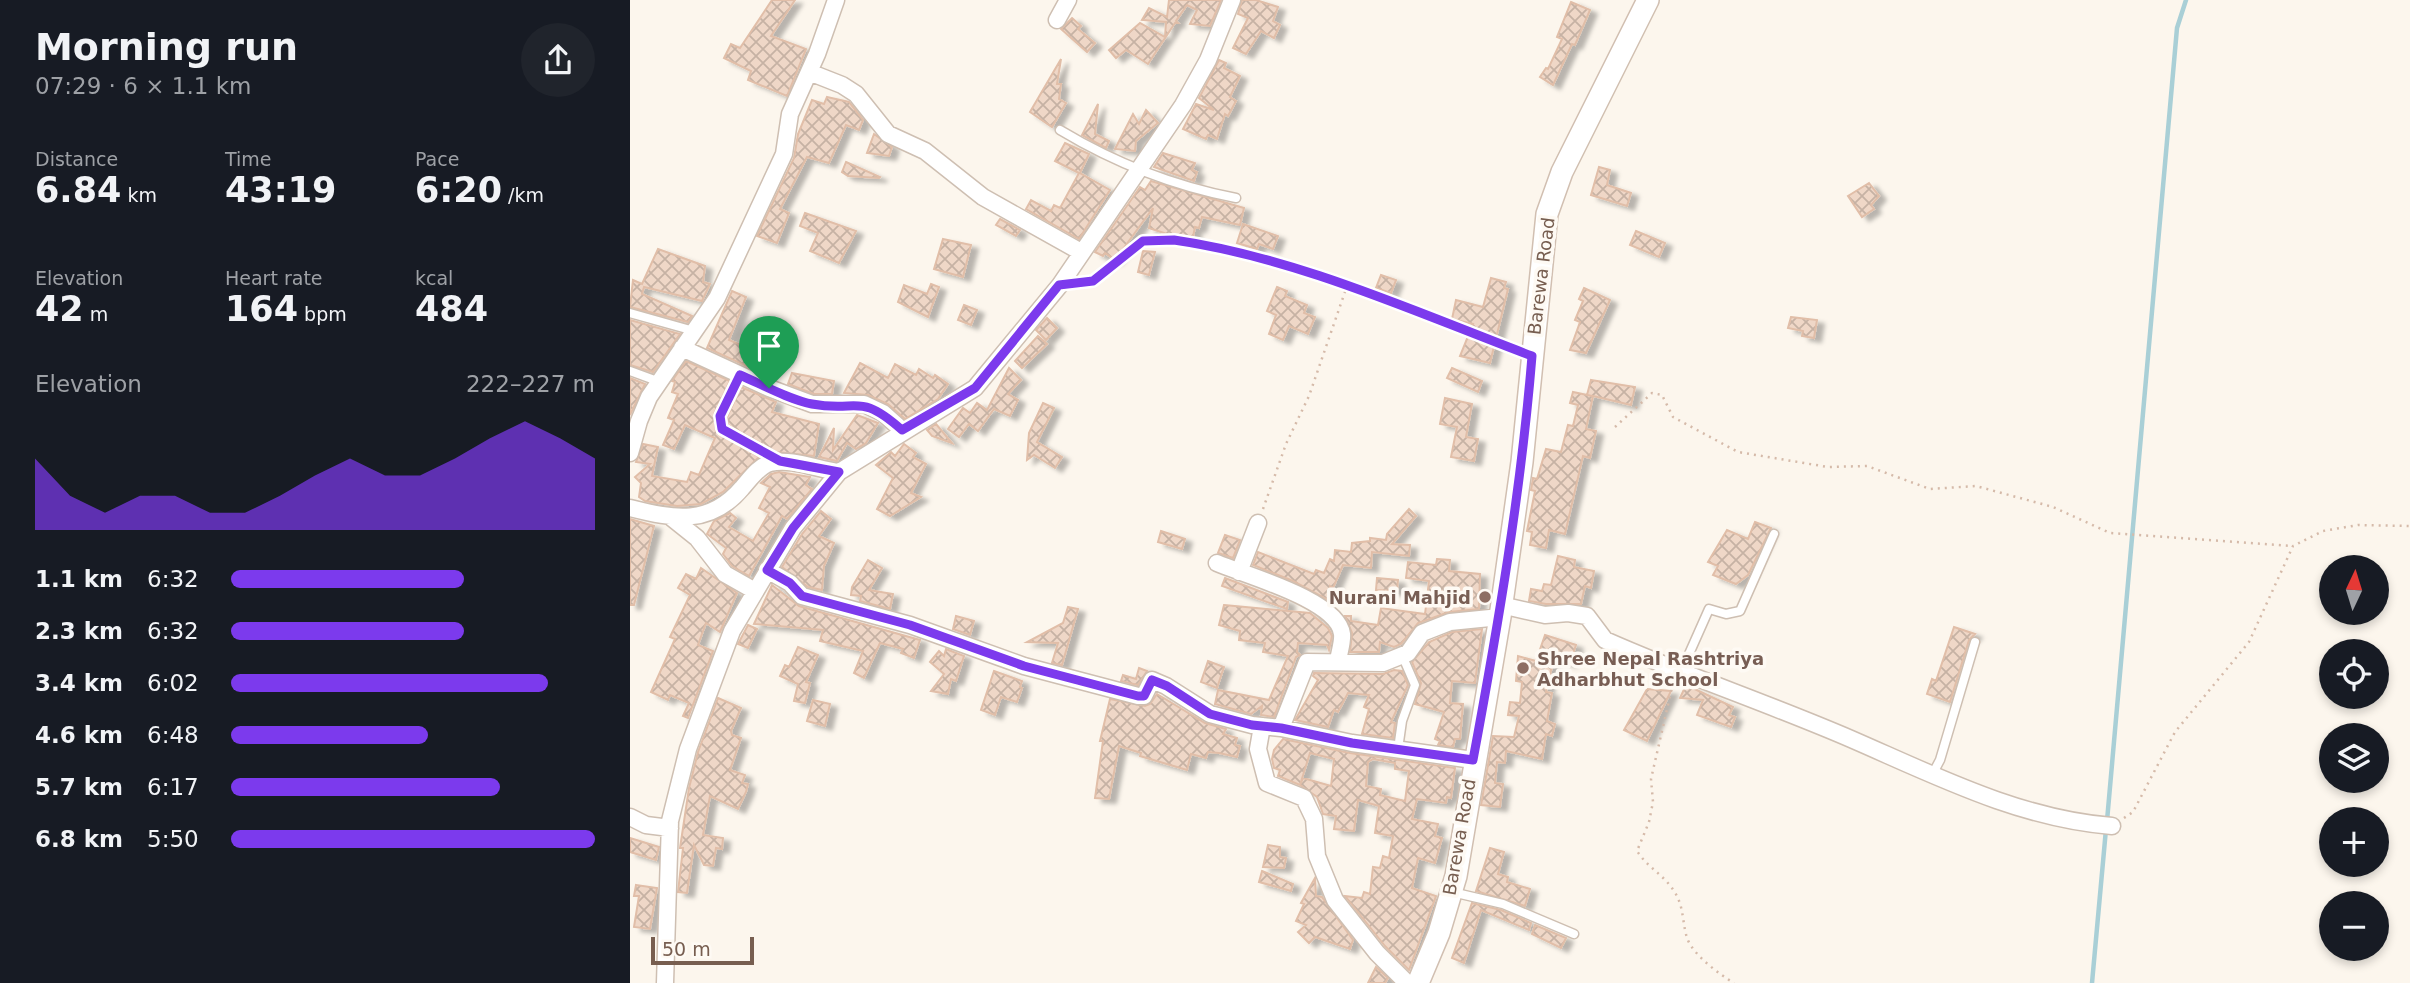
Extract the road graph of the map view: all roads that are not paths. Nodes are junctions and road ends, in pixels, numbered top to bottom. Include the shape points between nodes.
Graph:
1 (835, 0) edge
2 (1068, 0) edge
3 (1232, 0) edge
4 (1648, 0) edge
5 (1057, 20) dead end
6 (809, 72) junction
7 (1060, 130) dead end
8 (1139, 169) junction
9 (1236, 198) dead end
10 (1081, 252) junction
11 (630, 313) edge
12 (694, 331) junction
13 (682, 348) junction
14 (630, 371) edge
15 (740, 375) junction
16 (660, 382) junction
17 (902, 430) junction
18 (630, 453) edge
19 (780, 461) junction
20 (839, 472) junction
21 (630, 508) edge
22 (672, 518) junction
23 (1258, 523) road end
24 (1774, 534) dead end
25 (1217, 563) dead end
26 (767, 570) junction
27 (1240, 572) junction
28 (755, 591) junction
29 (1501, 611) junction
30 (1975, 642) dead end
31 (1402, 655) junction
32 (1338, 661) junction
33 (1681, 672) junction
34 (1262, 726) junction
35 (1281, 728) junction
36 (1398, 749) junction
37 (1473, 760) junction
38 (1929, 776) junction
39 (630, 817) edge
40 (2112, 826) road end
41 (670, 828) junction
42 (1451, 892) junction
43 (1574, 934) dead end
44 (666, 983) edge
45 (1407, 983) edge
46 (1418, 983) edge

1 - 6 street
2 - 5 street
3 - 8 street via 1208,60
4 - 29 main road, Barewa Road via 1562,172 1547,214 1522,462
6 - 10 street via 856,94 888,134 925,151 983,197
6 - 12 street via 790,114 784,154 717,298
7 - 8 lane
8 - 9 lane via 1172,184
8 - 10 street
10 - 17 street via 975,388
11 - 12 lane
12 - 13 street
13 - 15 street
13 - 16 street
14 - 16 lane
15 - 17 street via 811,404 864,404
15 - 19 lane via 720,416 722,429
16 - 18 street via 639,421
17 - 20 street via 882,448
19 - 20 street
19 - 22 street via 766,464 729,503 714,512
20 - 26 street via 793,528
21 - 22 street
22 - 28 street via 697,538 725,574
23 - 27 street
24 - 33 lane via 1740,611 1726,614 1709,609
25 - 27 street
26 - 28 street
26 - 34 street via 802,596 910,625 1024,666 1138,696 1144,696 1152,680 1210,714
27 - 32 street via 1327,611 1342,634
28 - 41 street via 732,631 688,749
29 - 31 street via 1422,633
29 - 33 street via 1587,616 1605,640
29 - 37 main road, Barewa Road
30 - 38 lane via 1940,760
31 - 32 street via 1383,663
31 - 36 lane via 1415,685
32 - 35 street via 1307,662
33 - 38 street via 1853,740
34 - 35 street
34 - 45 street via 1258,749 1267,783 1304,798 1314,819 1317,856 1335,900
35 - 36 street
36 - 37 street
37 - 42 main road, Barewa Road
38 - 40 street via 2025,809
39 - 41 street
41 - 44 street
42 - 43 lane via 1503,904
42 - 46 main road, Barewa Road

